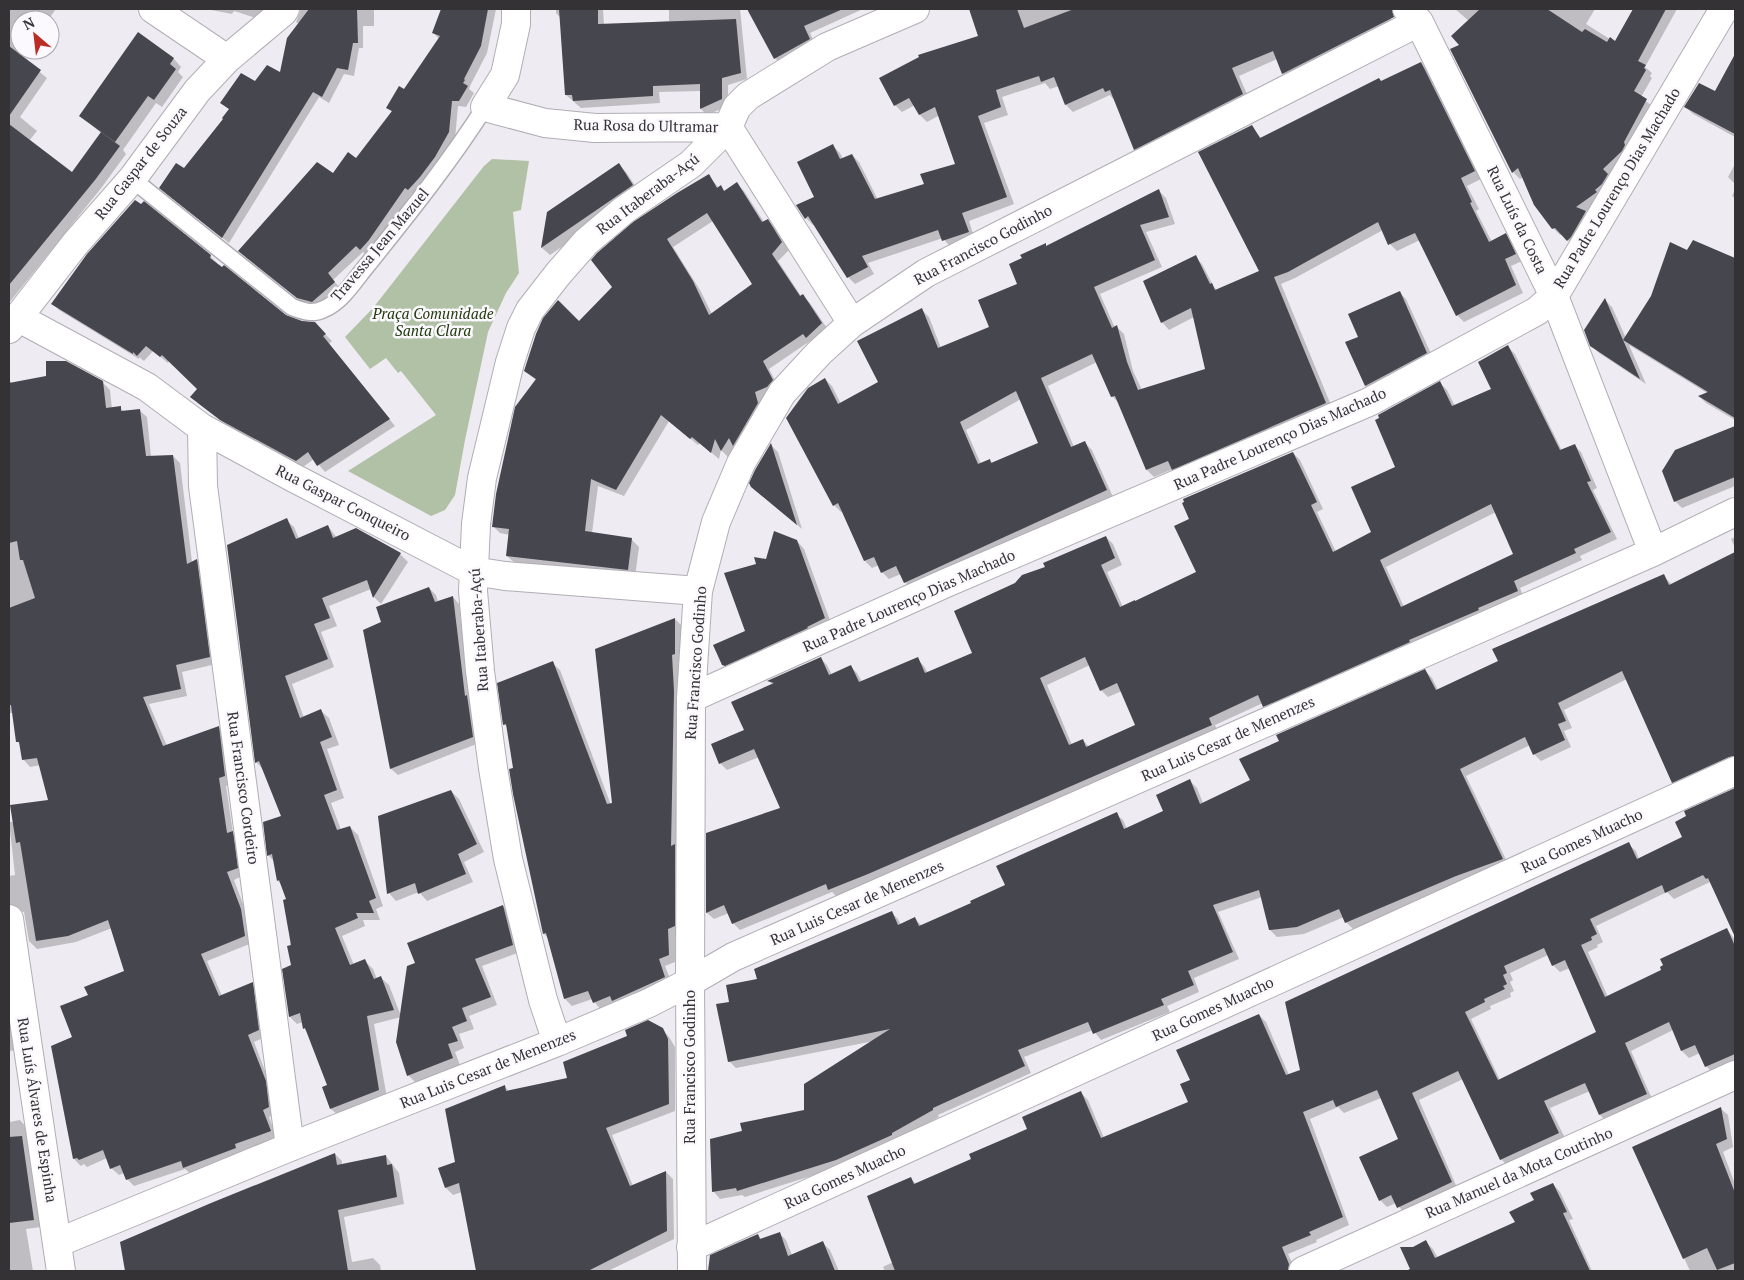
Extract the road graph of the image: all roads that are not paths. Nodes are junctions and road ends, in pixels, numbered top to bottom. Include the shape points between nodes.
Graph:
1 (153, 9) edge
2 (285, 9) edge
3 (516, 9) edge
4 (915, 9) edge
5 (1724, 9) edge
6 (1417, 13) edge
7 (227, 59) junction
8 (485, 107) junction
9 (728, 127) junction
10 (132, 179) junction
11 (1554, 296) junction
12 (852, 323) junction
13 (14, 324) edge
14 (202, 428) junction
15 (1735, 512) edge
16 (1653, 552) junction
17 (473, 570) junction
18 (698, 591) junction
19 (691, 698) junction
20 (1735, 771) edge
21 (9, 919) edge
22 (690, 982) junction
23 (557, 1042) junction
24 (1735, 1075) edge
25 (290, 1147) junction
26 (57, 1243) junction
27 (691, 1259) edge
28 (61, 1271) edge
29 (1303, 1271) edge

1 - 7 street
2 - 7 street, Rua Gaspar de Souza
3 - 8 street via 505,75
4 - 9 street, Rua Itaberaba-Açú via 827,47 770,82 737,107
5 - 11 street, Rua Padre Lourenço Dias Machado
6 - 11 street, Rua Luís da Costa
6 - 12 street, Rua Francisco Godinho via 926,273
7 - 10 street, Rua Gaspar de Souza via 198,90
8 - 9 street, Rua Rosa do Ultramar via 545,123 596,128
8 - 10 lane, Travessa Jean Mazuel via 406,216 339,299 324,309 307,313 292,307
9 - 12 street, Rua Rosa do Ultramar
9 - 17 street, Rua Itaberaba-Açú via 691,164 624,210 586,242 530,310 510,362 482,478
10 - 13 street, Rua Gaspar de Souza via 75,244
11 - 16 street, Rua Luís da Costa
11 - 19 street, Rua Padre Lourenço Dias Machado via 1537,311 1369,402 946,583
12 - 18 street, Rua Francisco Godinho via 818,353 782,393 741,462 716,522
13 - 14 street, Rua Gaspar Conqueiro via 147,386
14 - 17 street, Rua Gaspar Conqueiro via 292,478
14 - 25 street, Rua Francisco Cordeiro via 203,486
15 - 16 street, Rua Luis Cesar de Menenzes
16 - 22 street, Rua Luis Cesar de Menenzes via 734,957
17 - 18 street, Rua Gaspar Conqueiro via 504,576
17 - 23 street, Rua Itaberaba-Açú via 480,671 508,859 543,1000
18 - 19 street, Rua Francisco Godinho
19 - 22 street, Rua Francisco Godinho
20 - 27 street, Rua Gomes Muacho
21 - 26 street, Rua Luís Álvares de Espinha
22 - 23 street, Rua Luis Cesar de Menenzes
22 - 27 street, Rua Francisco Godinho
23 - 25 street, Rua Luis Cesar de Menenzes
24 - 29 street, Rua Manuel da Mota Coutinho
25 - 26 street, Rua Luis Cesar de Menenzes
26 - 28 street, Rua Luís Álvares de Espinha

